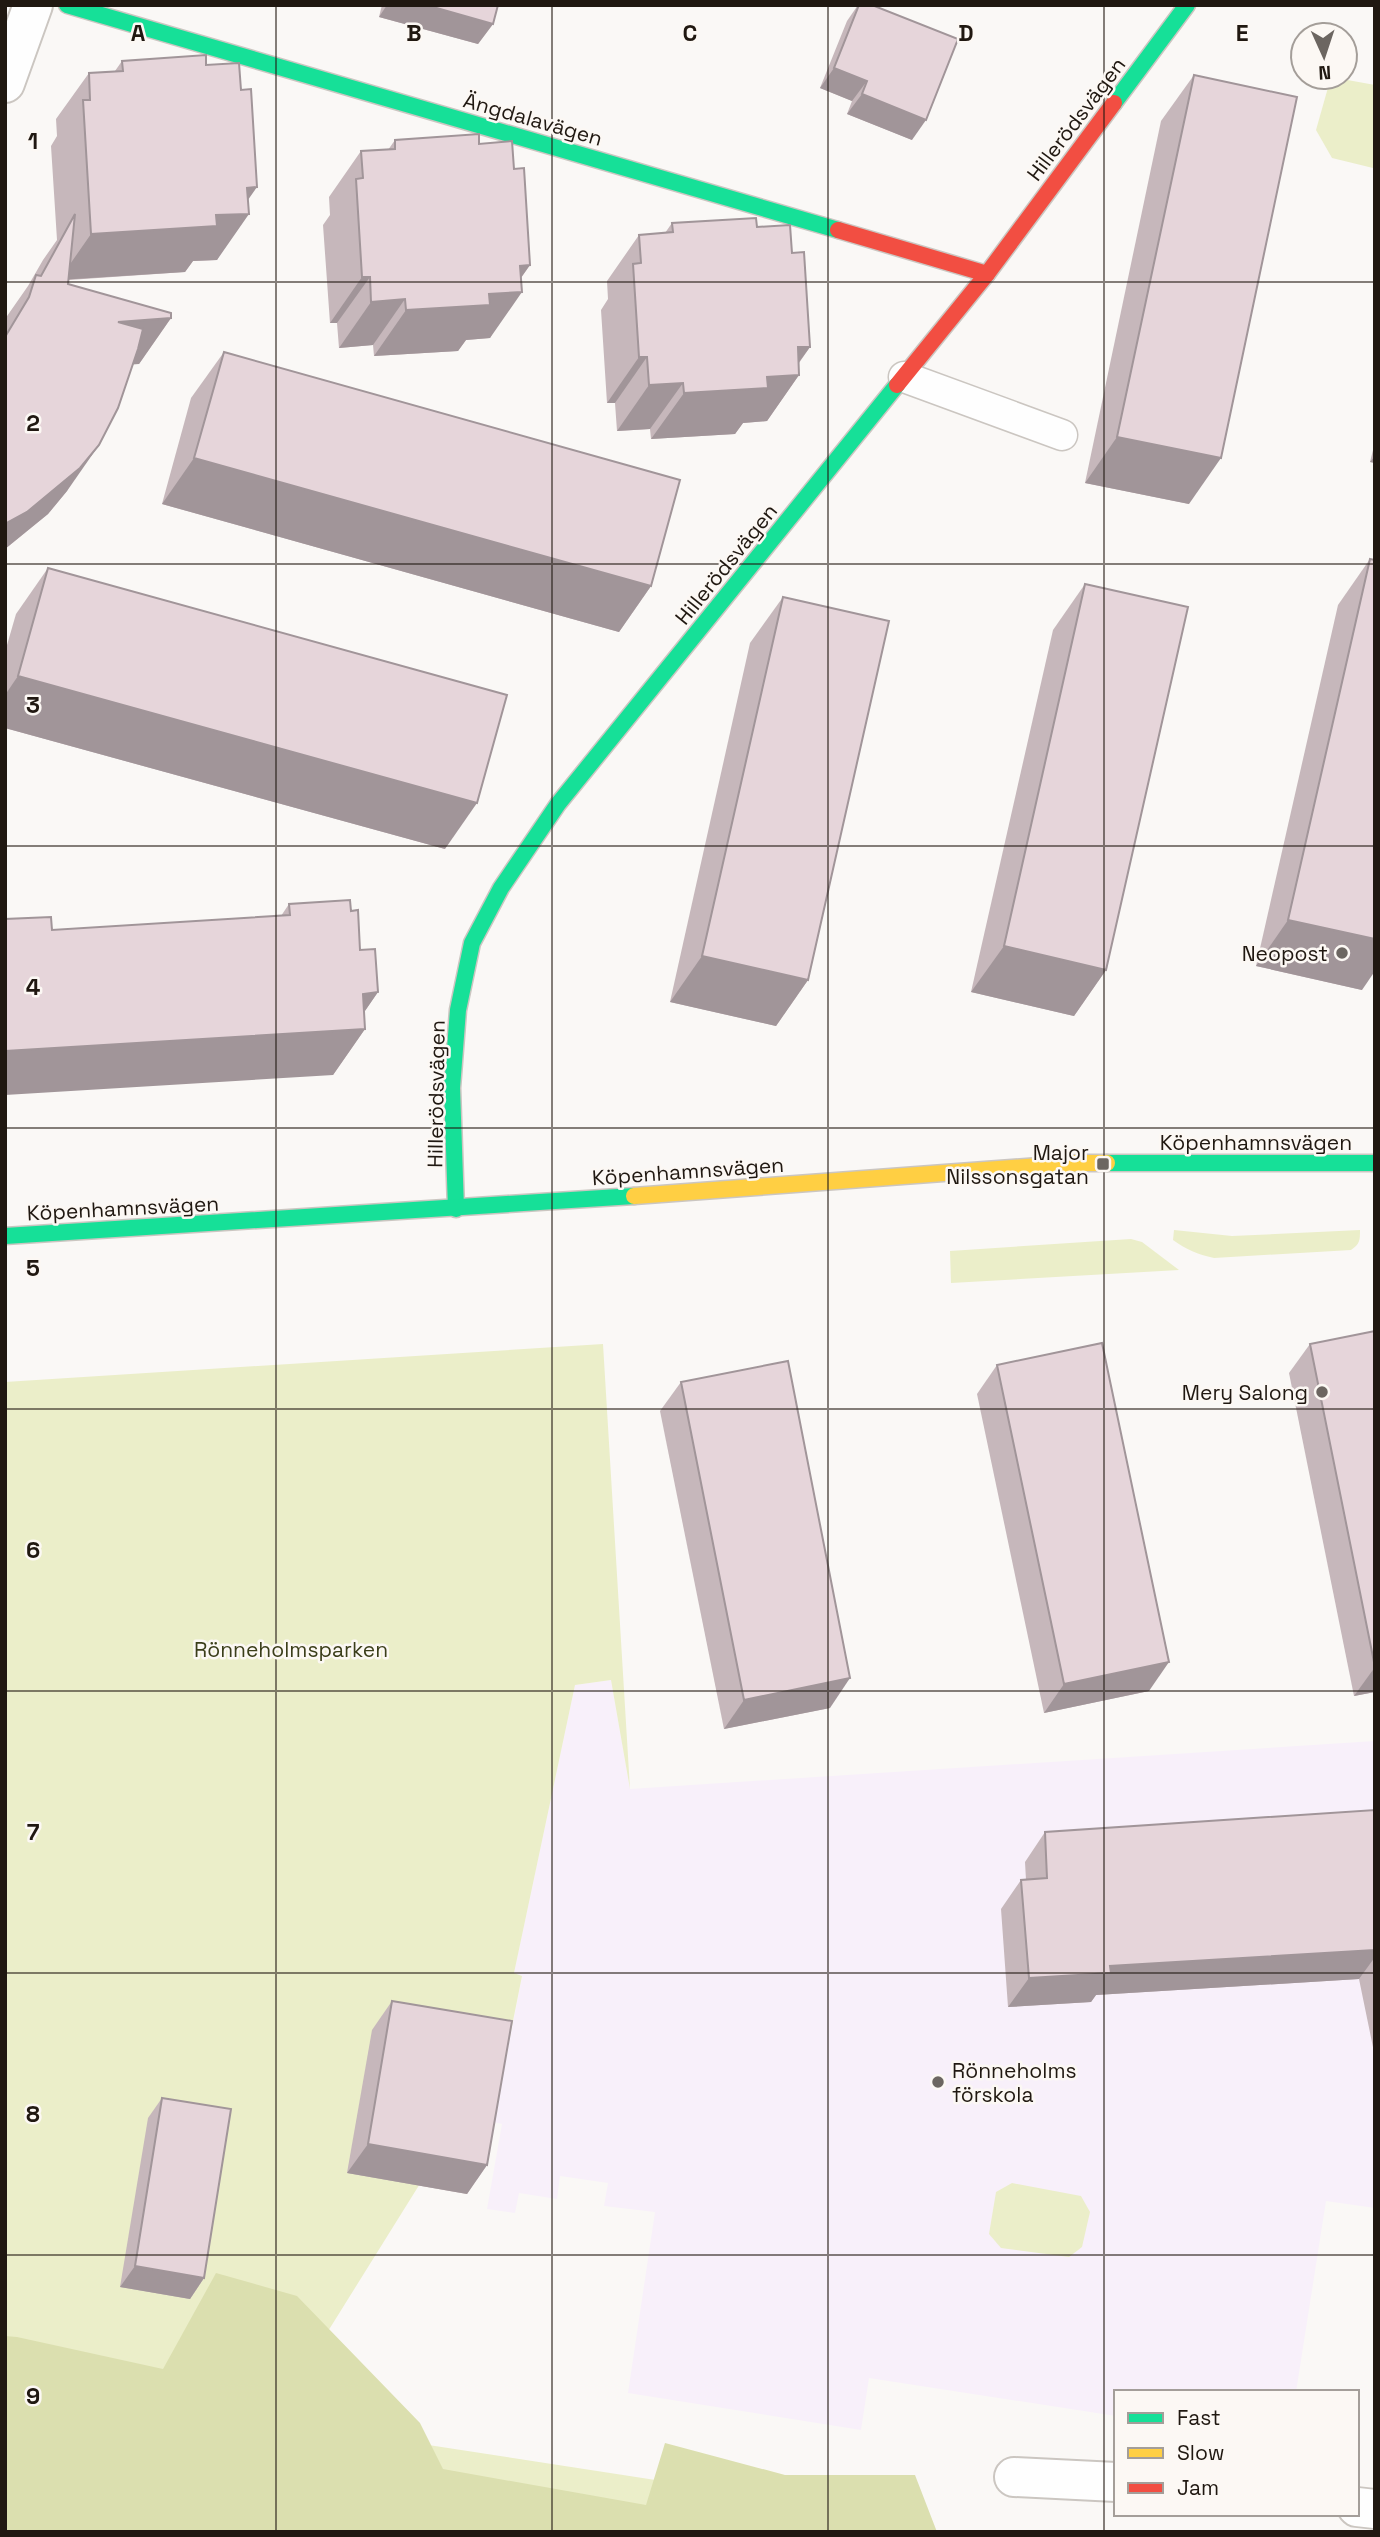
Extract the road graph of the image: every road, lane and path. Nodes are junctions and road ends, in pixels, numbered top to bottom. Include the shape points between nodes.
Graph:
1 (33, 5) edge
2 (67, 5) edge
3 (1186, 5) edge
4 (5, 83) edge
5 (987, 274) junction
6 (904, 377) junction
7 (1062, 435) dead end
8 (1375, 1163) edge
9 (456, 1209) junction
10 (5, 1236) edge
11 (1013, 2477) dead end
12 (1114, 2482) edge

1 - 4 street
2 - 5 street, Ängdalavägen
3 - 5 street, Hillerödsvägen
5 - 6 street, Hillerödsvägen
6 - 7 lane
6 - 9 street, Hillerödsvägen via 558,804 501,888 472,943 458,1010 452,1088
8 - 9 street, Köpenhamnsvägen via 1079,1163
9 - 10 street, Köpenhamnsvägen
11 - 12 street

